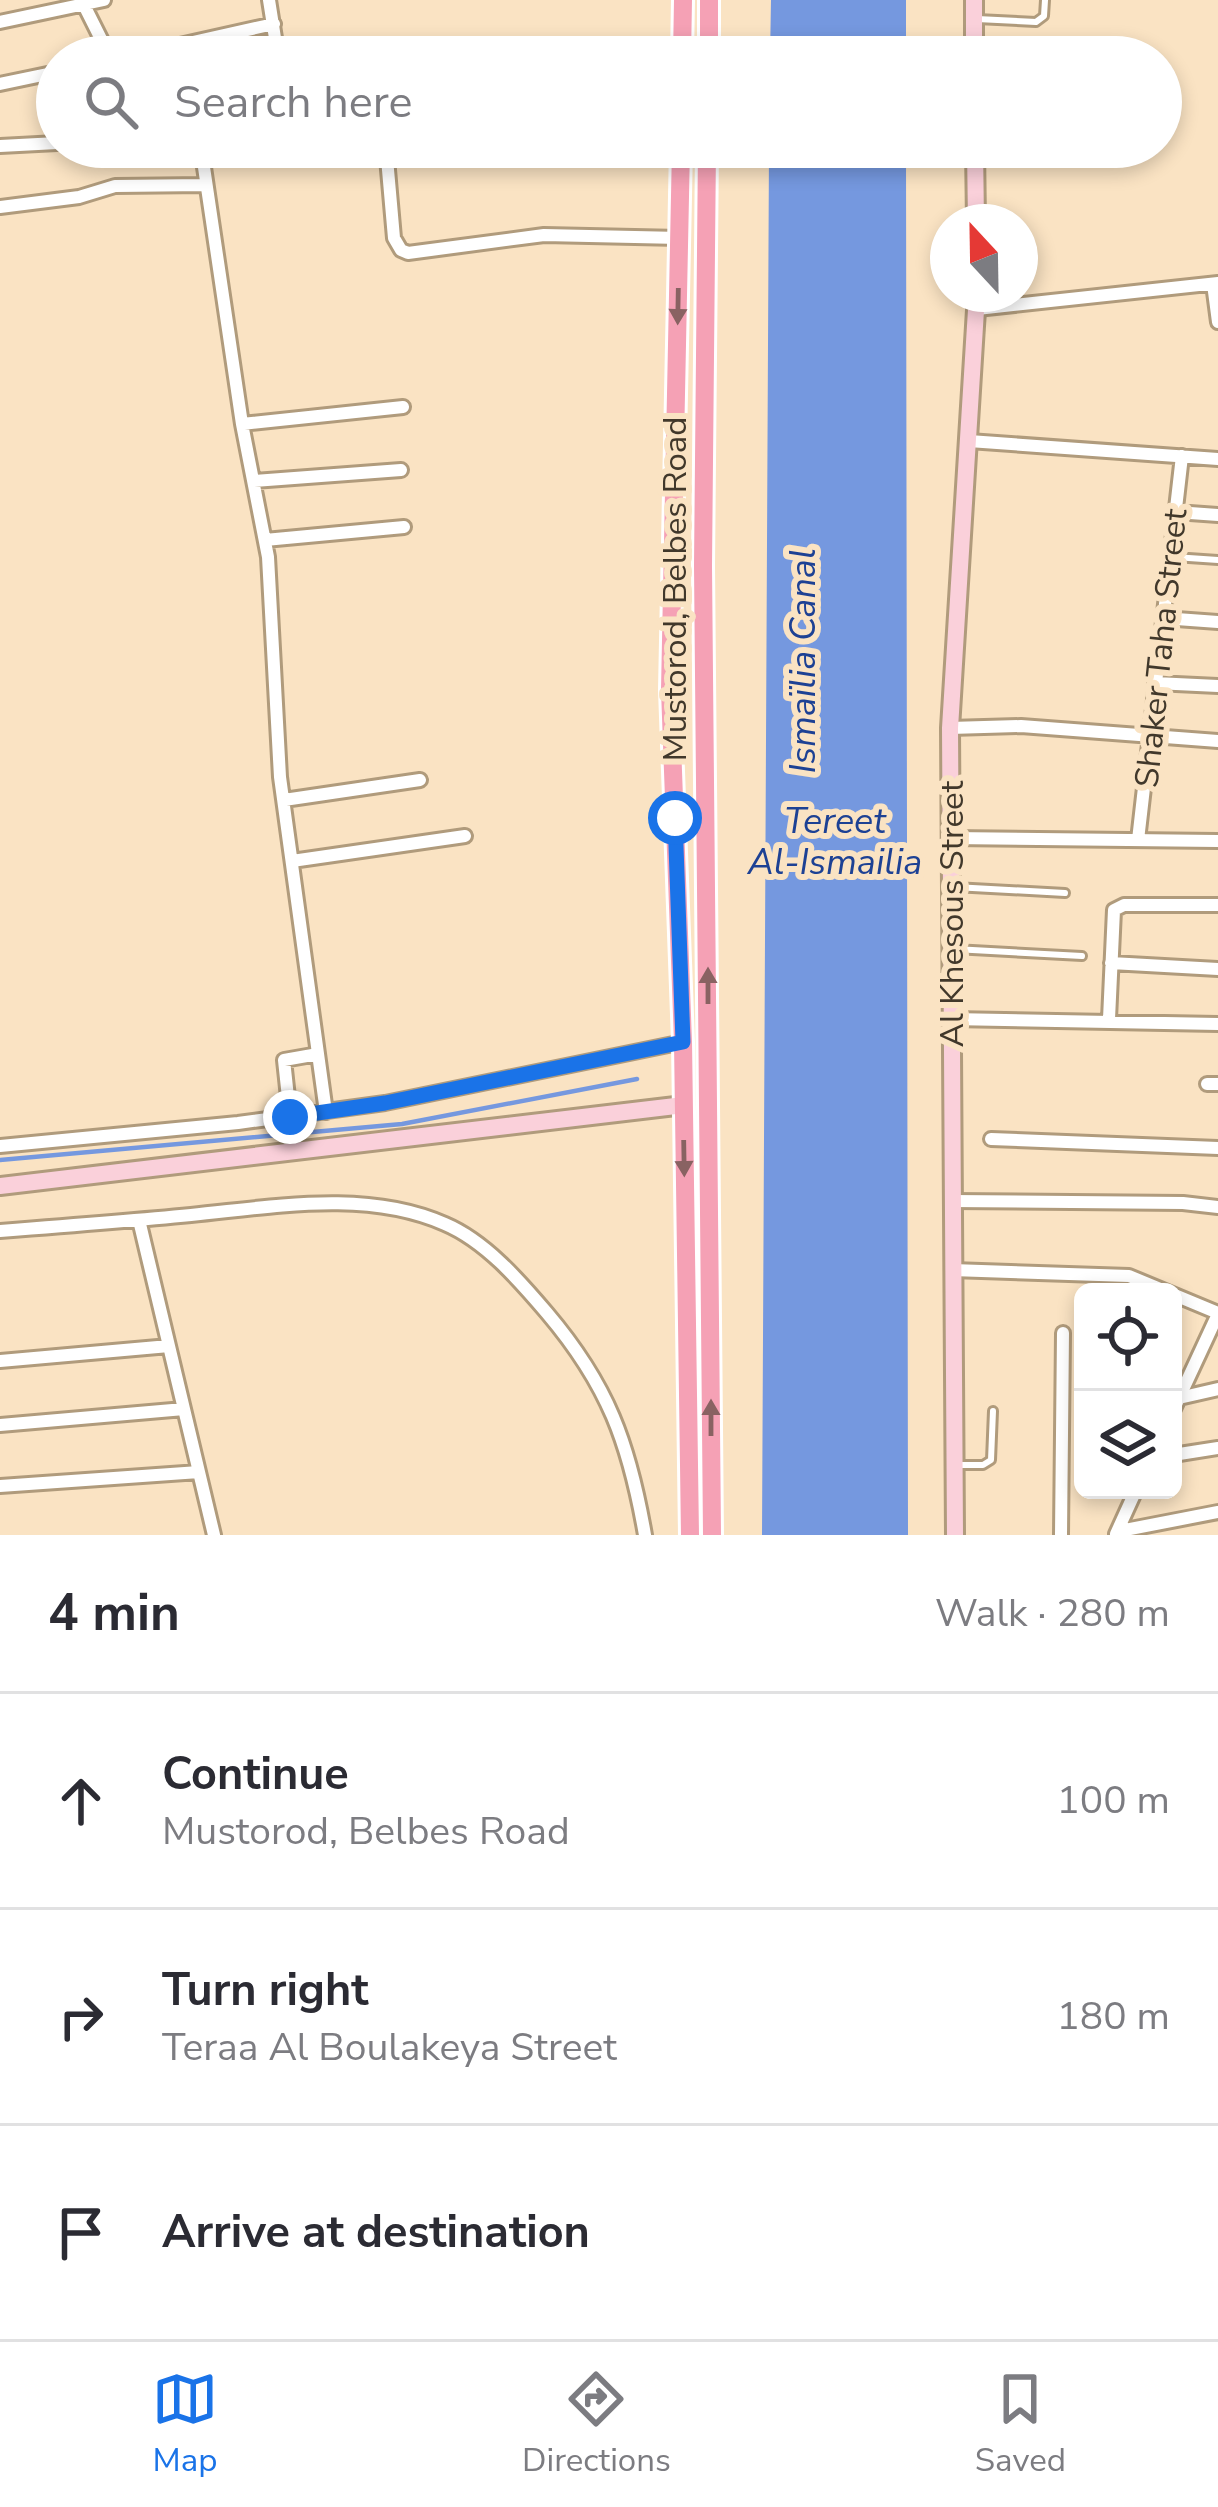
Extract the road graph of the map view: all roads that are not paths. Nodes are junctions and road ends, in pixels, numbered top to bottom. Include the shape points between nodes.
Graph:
1 (104, 0) edge
2 (269, 0) edge
3 (683, 0) edge
4 (709, 0) edge
5 (1045, 0) edge
6 (83, 2) edge
7 (974, 10) edge
8 (0, 22) edge
9 (274, 23) junction
10 (100, 36) edge
11 (217, 36) edge
12 (276, 36) edge
13 (682, 36) edge
14 (709, 36) edge
15 (36, 76) edge
16 (0, 84) edge
17 (36, 144) edge
18 (0, 146) edge
19 (203, 168) edge
20 (388, 168) edge
21 (681, 168) edge
22 (707, 168) edge
23 (975, 168) edge
24 (205, 184) junction
25 (976, 204) edge
26 (0, 207) edge
27 (680, 238) junction
28 (1215, 283) edge
29 (1038, 296) edge
30 (976, 312) edge
31 (1218, 322) edge
32 (403, 406) dead end
33 (242, 424) junction
34 (969, 441) junction
35 (1182, 456) junction
36 (1218, 459) edge
37 (400, 470) dead end
38 (254, 481) junction
39 (1176, 512) junction
40 (1218, 515) edge
41 (404, 527) dead end
42 (265, 540) junction
43 (1170, 557) junction
44 (1218, 560) edge
45 (1163, 618) junction
46 (1218, 622) edge
47 (1155, 683) junction
48 (1218, 686) edge
49 (950, 728) junction
50 (1150, 738) junction
51 (1218, 741) edge
52 (420, 781) dead end
53 (284, 800) junction
54 (465, 836) dead end
55 (951, 838) junction
56 (1138, 840) junction
57 (1218, 842) edge
58 (292, 860) junction
59 (951, 887) junction
60 (1064, 893) dead end
61 (1218, 904) edge
62 (950, 949) junction
63 (1082, 956) dead end
64 (1111, 963) junction
65 (1218, 969) edge
66 (951, 1019) junction
67 (1108, 1019) junction
68 (1218, 1024) edge
69 (683, 1042) junction
70 (318, 1054) junction
71 (684, 1105) junction
72 (326, 1112) junction
73 (290, 1117) junction
74 (991, 1139) dead end
75 (0, 1146) edge
76 (1218, 1148) edge
77 (0, 1186) edge
78 (951, 1202) junction
79 (1218, 1207) edge
80 (139, 1220) junction
81 (0, 1232) edge
82 (952, 1270) junction
83 (1218, 1314) edge
84 (1063, 1334) dead end
85 (169, 1346) junction
86 (0, 1361) edge
87 (1218, 1389) edge
88 (1182, 1391) edge
89 (1182, 1402) edge
90 (184, 1409) junction
91 (993, 1411) dead end
92 (0, 1425) edge
93 (1218, 1448) edge
94 (1182, 1453) edge
95 (954, 1465) junction
96 (199, 1472) junction
97 (0, 1486) edge
98 (1132, 1499) edge
99 (1218, 1512) edge
100 (1119, 1531) edge
101 (214, 1535) edge
102 (645, 1535) edge
103 (690, 1535) edge
104 (712, 1535) edge
105 (955, 1535) edge
106 (1061, 1535) edge

1 - 6 street
2 - 9 street
3 - 13 main road
4 - 14 main road
5 - 7 lane via 1036,22
6 - 8 street
6 - 10 street
9 - 11 street
9 - 12 street
15 - 16 street
17 - 18 street
19 - 24 street
20 - 27 street via 394,238 408,253 544,235
21 - 27 main road, Mustorod, Belbes Road
104 -> 22 main road, Mustorod, Belbes Road
23 - 25 main road
24 - 26 street via 115,186
24 - 33 street
27 -> 69 main road, Mustorod, Belbes Road via 670,690
28 - 29 street
28 - 31 street
30 - 34 main road, Al Khesous Street
32 - 33 street
33 - 38 street
34 - 35 street
34 - 49 main road, Al Khesous Street
35 - 36 street
35 - 39 street, Shaker Taha Street
37 - 38 street
38 - 42 street
39 - 40 street
39 - 43 street, Shaker Taha Street
41 - 42 street
42 - 53 street
43 - 44 lane
43 - 45 street, Shaker Taha Street
45 - 46 street
45 - 47 street, Shaker Taha Street
47 - 48 street
47 - 50 street, Shaker Taha Street
49 - 50 street
49 - 55 main road, Al Khesous Street
50 - 51 street
50 - 56 street, Shaker Taha Street
52 - 53 street
53 - 58 street
54 - 58 street
55 - 56 street
55 - 59 main road, Al Khesous Street
56 - 57 street
58 - 70 street
59 - 60 lane
59 - 62 main road, Al Khesous Street
61 - 64 street via 1120,906
62 - 63 lane
62 - 66 main road, Al Khesous Street
64 - 65 street
64 - 67 street
66 - 67 street
66 - 78 main road, Al Khesous Street
67 - 68 street
69 - 71 main road, Mustorod, Belbes Road
69 - 72 street
70 - 72 street
70 - 73 street via 285,1058
71 - 77 main road
71 -> 103 main road, Mustorod, Belbes Road
72 - 73 street
73 - 75 street
74 - 76 street
78 - 79 street
78 - 82 main road, Al Khesous Street
80 - 81 street
80 - 85 street
80 - 102 street via 315,1203 376,1206 444,1223 478,1244 585,1358 626,1442
82 - 83 street via 1130,1276
82 - 95 main road, Al Khesous Street
83 - 88 street
84 - 106 street
85 - 86 street
85 - 90 street
87 - 89 street
90 - 92 street
90 - 96 street
91 - 95 lane via 991,1460
93 - 94 street
95 - 105 main road, Al Khesous Street
96 - 97 street
96 - 101 street
98 - 100 street
99 - 100 street

